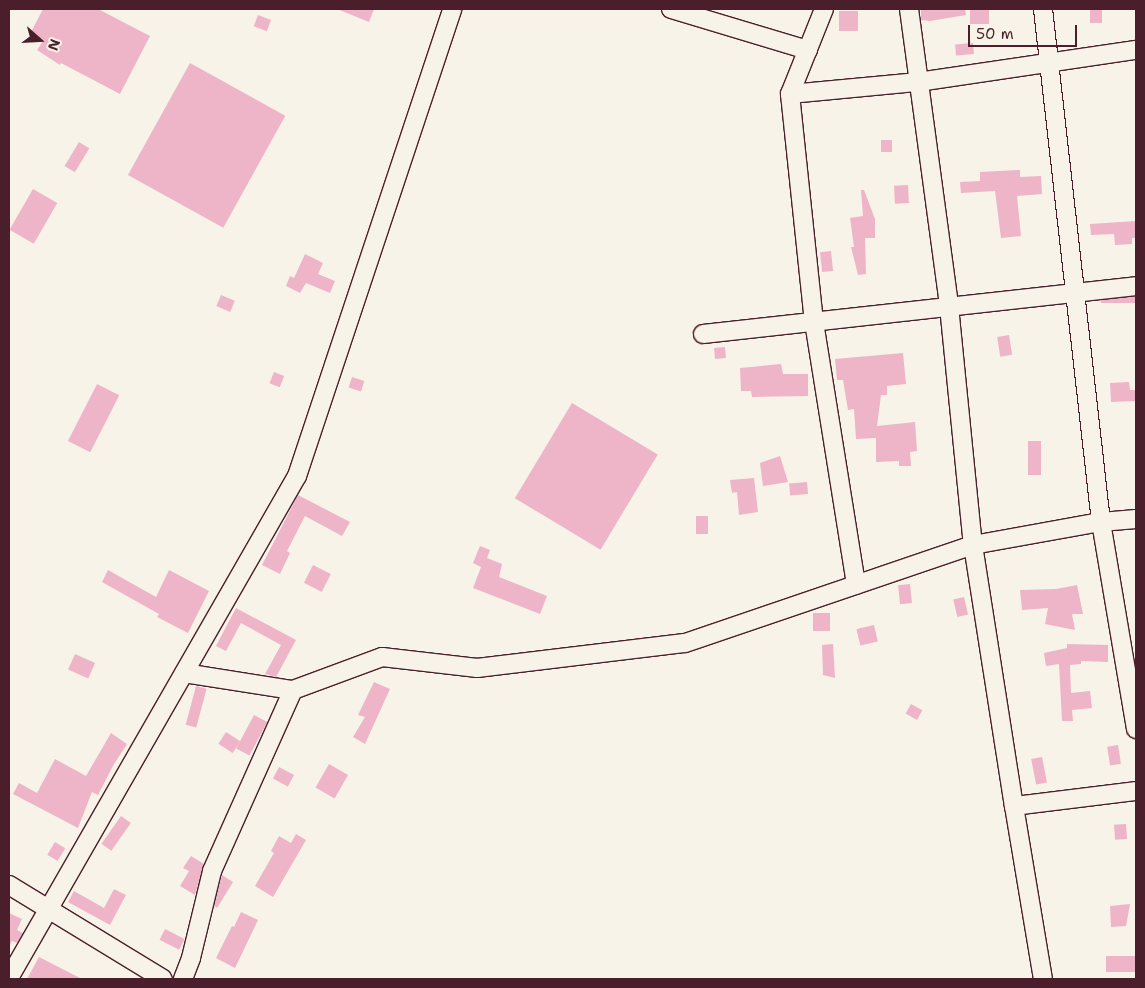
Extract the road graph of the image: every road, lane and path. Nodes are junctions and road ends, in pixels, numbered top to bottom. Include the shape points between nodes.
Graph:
1 (452, 9) edge
2 (672, 9) edge
3 (824, 9) edge
4 (910, 9) edge
5 (1043, 9) edge
6 (702, 13) edge
7 (808, 50) junction
8 (1136, 50) edge
9 (1049, 62) junction
10 (918, 82) junction
11 (790, 94) junction
12 (1136, 286) edge
13 (1075, 294) junction
14 (949, 306) junction
15 (814, 322) junction
16 (703, 334) dead end
17 (1136, 519) edge
18 (1101, 522) junction
19 (973, 545) junction
20 (856, 585) junction
21 (184, 673) junction
22 (294, 690) junction
23 (1136, 729) edge
24 (1136, 791) edge
25 (1014, 806) junction
26 (9, 885) edge
27 (48, 909) junction
28 (9, 978) edge
29 (163, 979) edge
30 (183, 979) edge
31 (1043, 979) edge

1 - 21 street via 297,476
2 - 6 street
3 - 7 street
4 - 10 street
5 - 9 street
6 - 7 street
7 - 11 street
8 - 9 street
9 - 10 street
9 - 13 street
10 - 11 street
10 - 14 street
11 - 15 street
12 - 13 street
13 - 14 street
13 - 18 street
14 - 15 street
14 - 19 street
15 - 16 street
15 - 20 street
17 - 18 street
18 - 19 street
18 - 23 street
19 - 20 street
19 - 25 street
20 - 22 street via 685,643 477,668 382,657
21 - 22 street
21 - 27 street
22 - 30 street via 212,871
24 - 25 street
25 - 31 street
26 - 27 street
27 - 28 street
27 - 29 street

